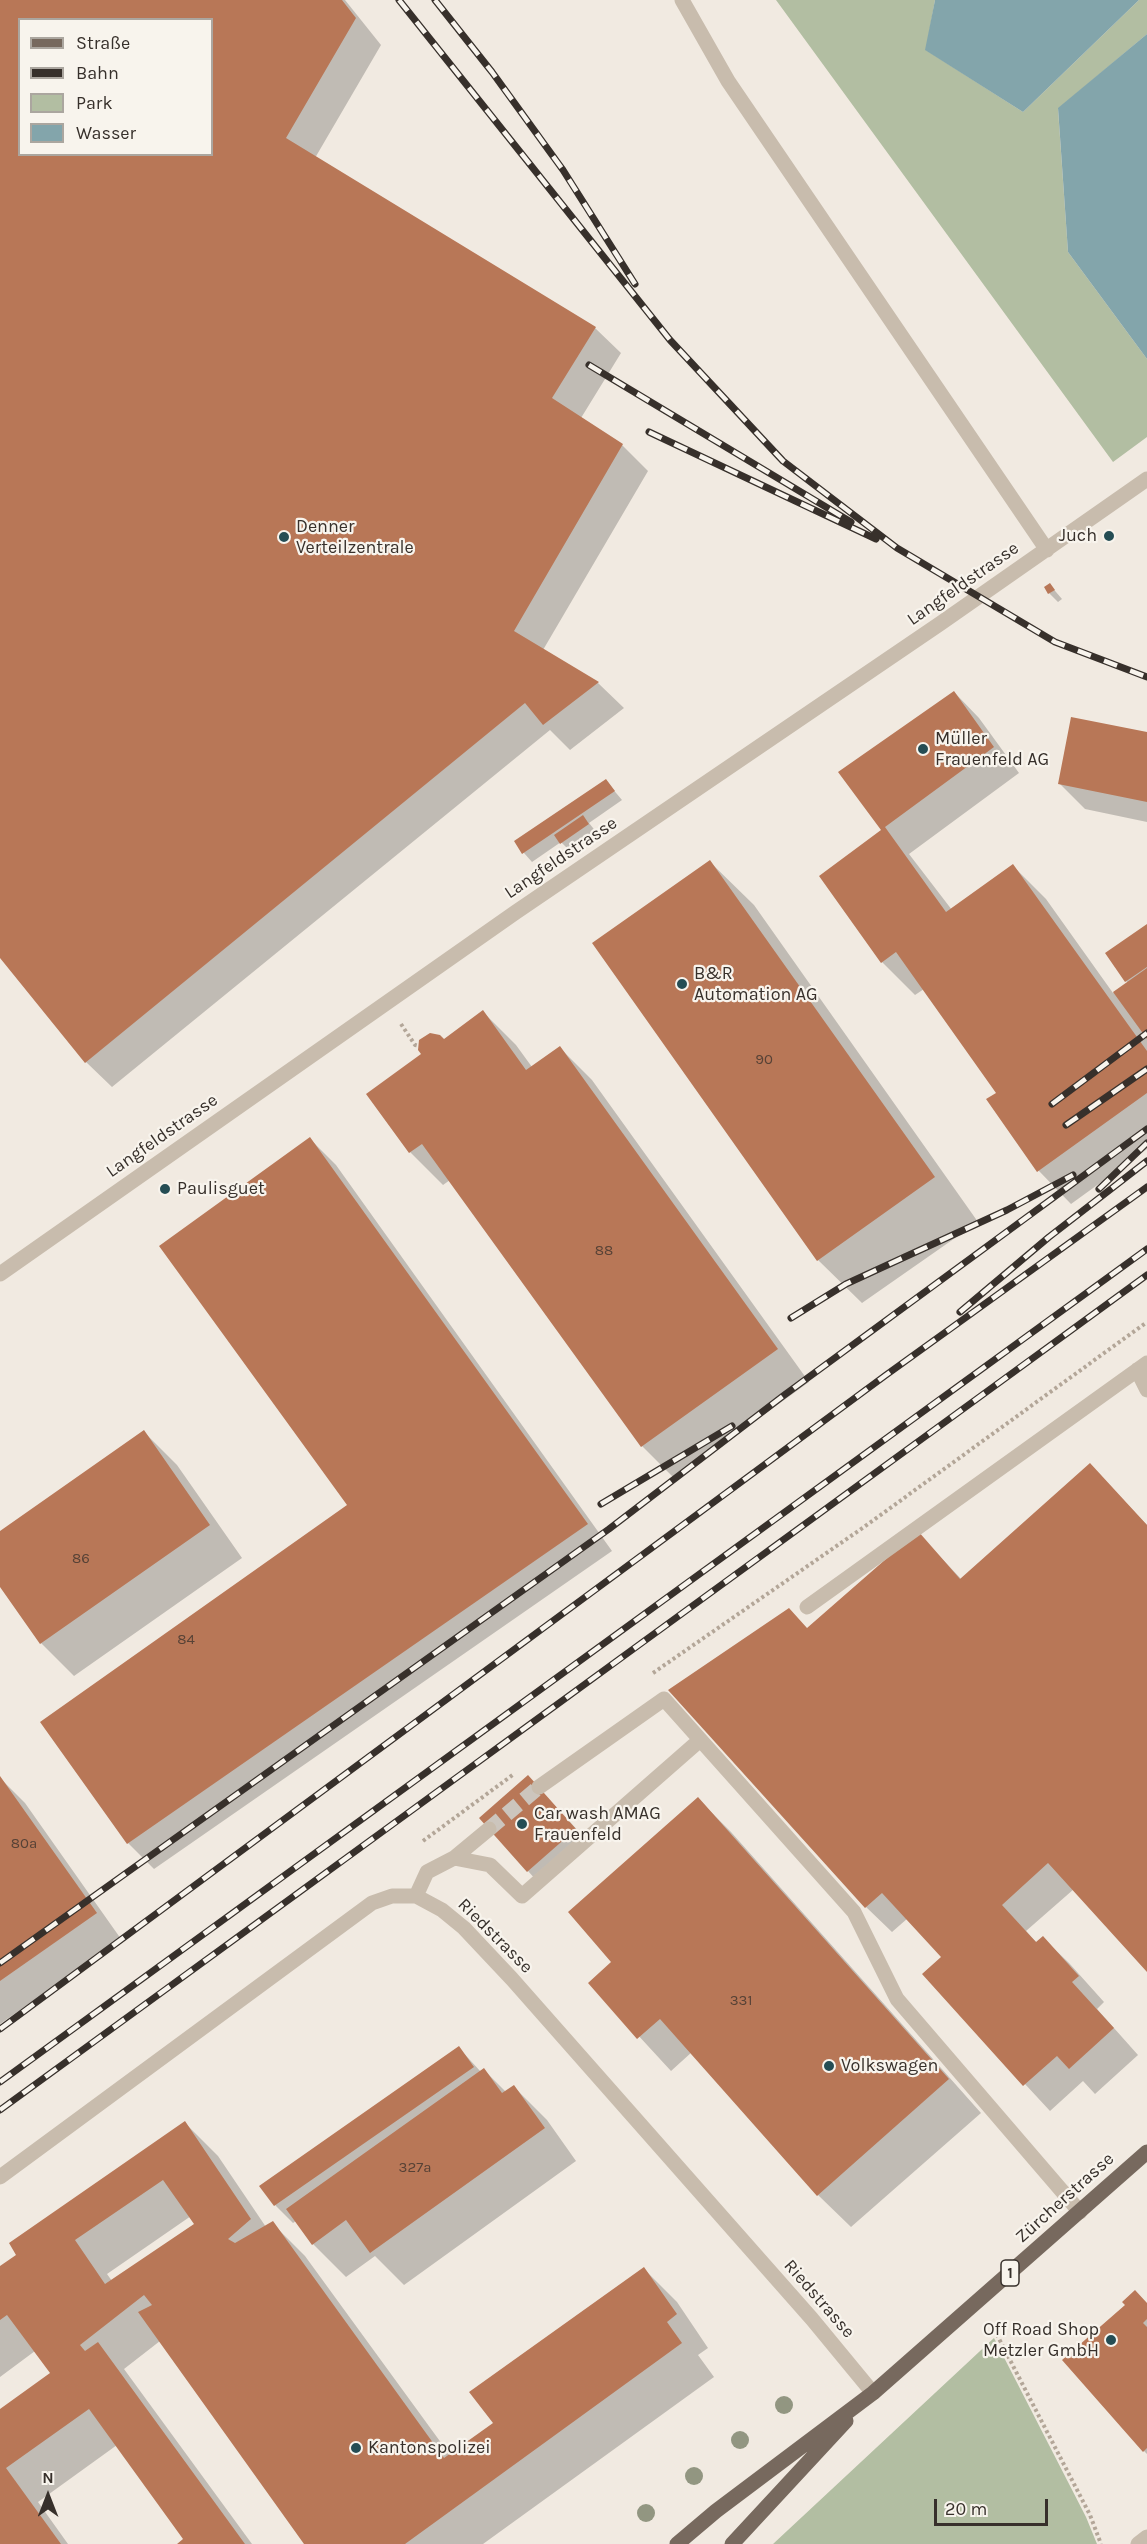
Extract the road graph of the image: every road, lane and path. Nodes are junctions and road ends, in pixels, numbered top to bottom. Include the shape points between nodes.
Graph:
1 (682, 0) edge
2 (1147, 479) edge
3 (1047, 550) junction
4 (400, 1023) dead end
5 (419, 1046) dead end
6 (0, 1274) edge
7 (1147, 1322) edge
8 (1144, 1370) edge
9 (1147, 1390) edge
10 (807, 1607) dead end
11 (649, 1676) dead end
12 (700, 1740) junction
13 (517, 1772) dead end
14 (539, 1787) tunnel mouth
15 (489, 1829) tunnel mouth
16 (417, 1846) dead end
17 (454, 1858) junction
18 (416, 1896) junction
19 (1147, 2152) edge
20 (0, 2177) edge
21 (1080, 2212) junction
22 (994, 2330) dead end
23 (873, 2393) junction
24 (1147, 2537) edge
25 (677, 2544) edge
26 (732, 2544) edge
27 (1101, 2544) edge
28 (1138, 2544) edge

1 - 3 street via 728,81
2 - 3 street, Langfeldstrasse
3 - 6 street, Langfeldstrasse via 497,925
4 - 5 path
7 - 11 path via 864,1527
8 - 9 street
8 - 10 street
12 - 14 street via 664,1699
12 - 17 street via 522,1896 490,1865
12 - 21 street via 854,1912 897,1999
13 - 16 path
15 - 17 street
17 - 18 street via 427,1872
18 - 20 street via 392,1896 372,1903
18 - 23 street, Riedstrasse via 464,1928 512,1979
19 - 21 main road, Zürcherstrasse / 1
21 - 23 main road, Zürcherstrasse / 1
22 - 27 path via 1090,2515
23 - 25 main road, Zürcherstrasse / 1
23 - 26 main road, Zürcherstrasse / 1
24 - 28 street

